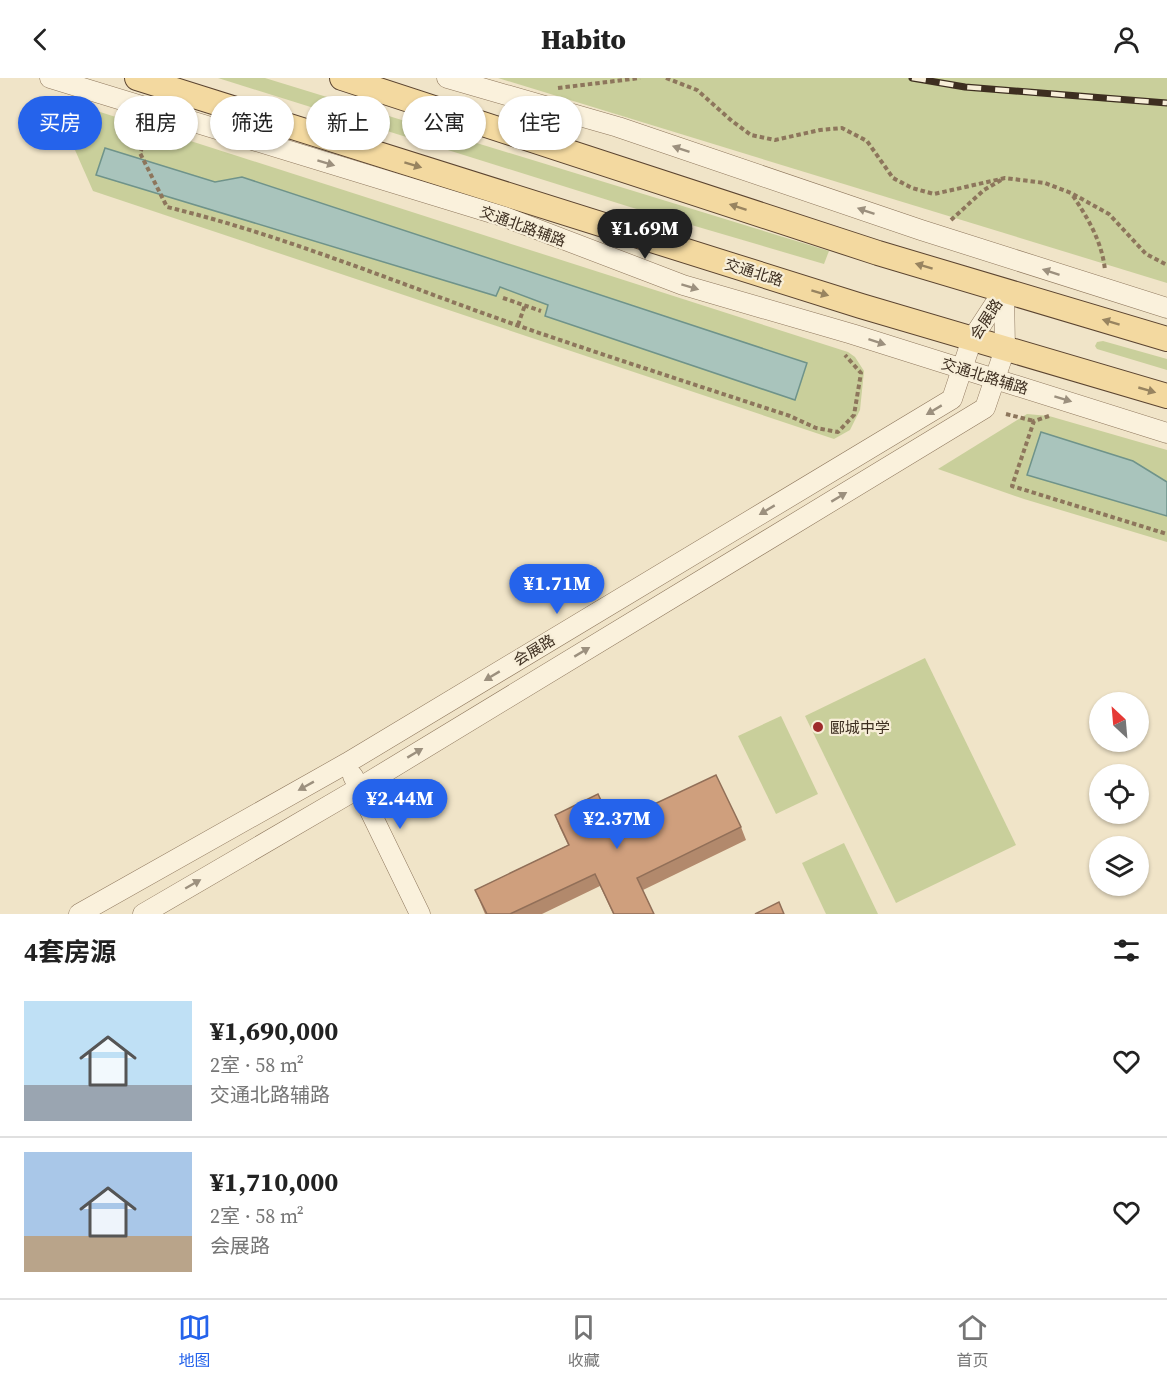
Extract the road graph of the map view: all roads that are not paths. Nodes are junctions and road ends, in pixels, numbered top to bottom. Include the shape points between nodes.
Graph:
1 (50, 78) edge
2 (137, 78) edge
3 (342, 78) edge
4 (447, 78) edge
5 (1005, 290) junction
6 (1167, 308) edge
7 (972, 339) junction
8 (1167, 339) edge
9 (1005, 349) junction
10 (962, 369) junction
11 (995, 380) junction
12 (1167, 396) edge
13 (1167, 433) edge
14 (346, 763) junction
15 (359, 788) junction
16 (79, 914) edge
17 (143, 914) edge
18 (420, 914) edge

1 -> 10 street, 交通北路辅路 via 505,217 683,285
2 -> 7 main road, 交通北路
5 -> 3 main road
6 -> 4 street via 618,127
5 - 7 street, 会展路
8 -> 5 main road
5 - 9 street, 会展路
7 - 9 main road, 交通北路
7 - 10 street, 会展路
9 - 11 street, 会展路
9 -> 12 main road, 交通北路
10 - 11 street, 交通北路辅路
10 -> 14 street, 会展路 via 952,399
11 -> 13 street, 交通北路辅路
15 -> 11 street, 会展路 via 985,408
14 - 15 street
14 -> 16 street, 会展路
17 -> 15 street, 会展路
15 - 18 street

